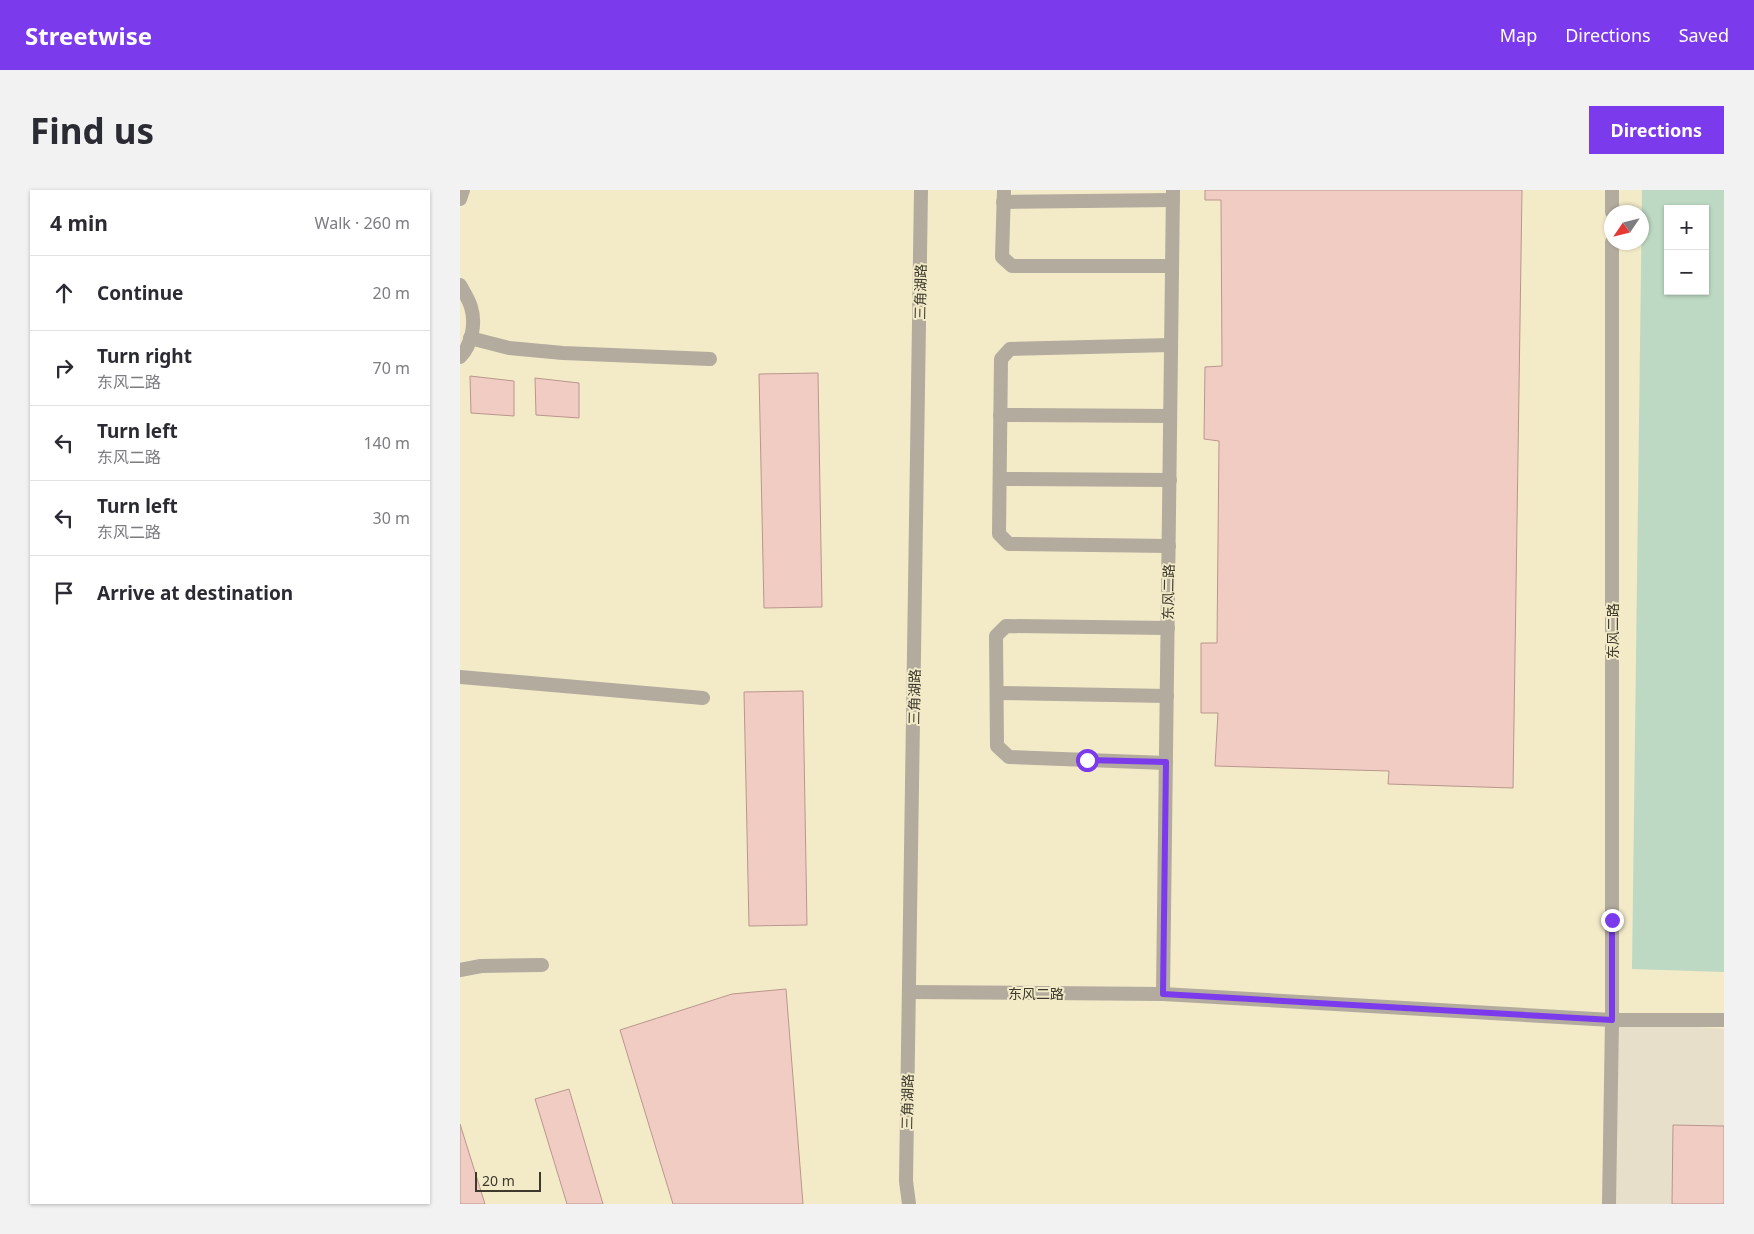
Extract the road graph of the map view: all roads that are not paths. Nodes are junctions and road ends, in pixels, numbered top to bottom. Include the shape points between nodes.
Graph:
1 (463, 190) edge
2 (921, 190) edge
3 (1612, 190) edge
4 (1173, 195) edge
5 (1004, 196) edge
6 (460, 200) edge
7 (1612, 205) edge
8 (1612, 250) edge
9 (1172, 266) junction
10 (460, 285) edge
11 (470, 338) junction
12 (1171, 345) junction
13 (460, 356) edge
14 (710, 359) dead end
15 (1000, 415) junction
16 (1170, 416) junction
17 (1000, 479) junction
18 (1170, 480) junction
19 (1169, 546) junction
20 (1168, 628) junction
21 (460, 677) edge
22 (997, 694) junction
23 (1167, 696) junction
24 (703, 698) dead end
25 (1166, 762) junction
26 (542, 964) dead end
27 (460, 970) edge
28 (909, 992) junction
29 (1163, 994) junction
30 (1612, 1020) junction
31 (1724, 1020) edge
32 (909, 1204) edge
33 (1609, 1204) edge

1 - 6 street
2 - 28 street, 三角湖路
3 - 7 street
4 - 5 street
4 - 9 street, 东风二路
5 - 9 street via 1002,257 1012,266
8 - 30 street, 东风二路
9 - 12 street, 东风二路
10 - 11 street via 471,307 473,327
11 - 13 street
11 - 14 street via 509,348 554,352
12 - 15 street via 1010,349 1001,359
12 - 16 street, 东风二路
15 - 16 street
15 - 17 street
16 - 18 street, 东风二路
17 - 18 street
17 - 19 street via 999,534 1009,544
18 - 19 street, 东风二路
19 - 20 street, 东风二路
20 - 22 street via 1006,626 996,636
20 - 23 street, 东风二路
21 - 24 street
22 - 23 street
22 - 25 street via 997,746 1009,757
23 - 25 street, 东风二路
25 - 29 street, 东风二路
26 - 27 street
28 - 29 street, 东风二路
28 - 32 street, 三角湖路 via 906,1181
29 - 30 street, 东风二路
30 - 31 street, 东风二路
30 - 33 street

